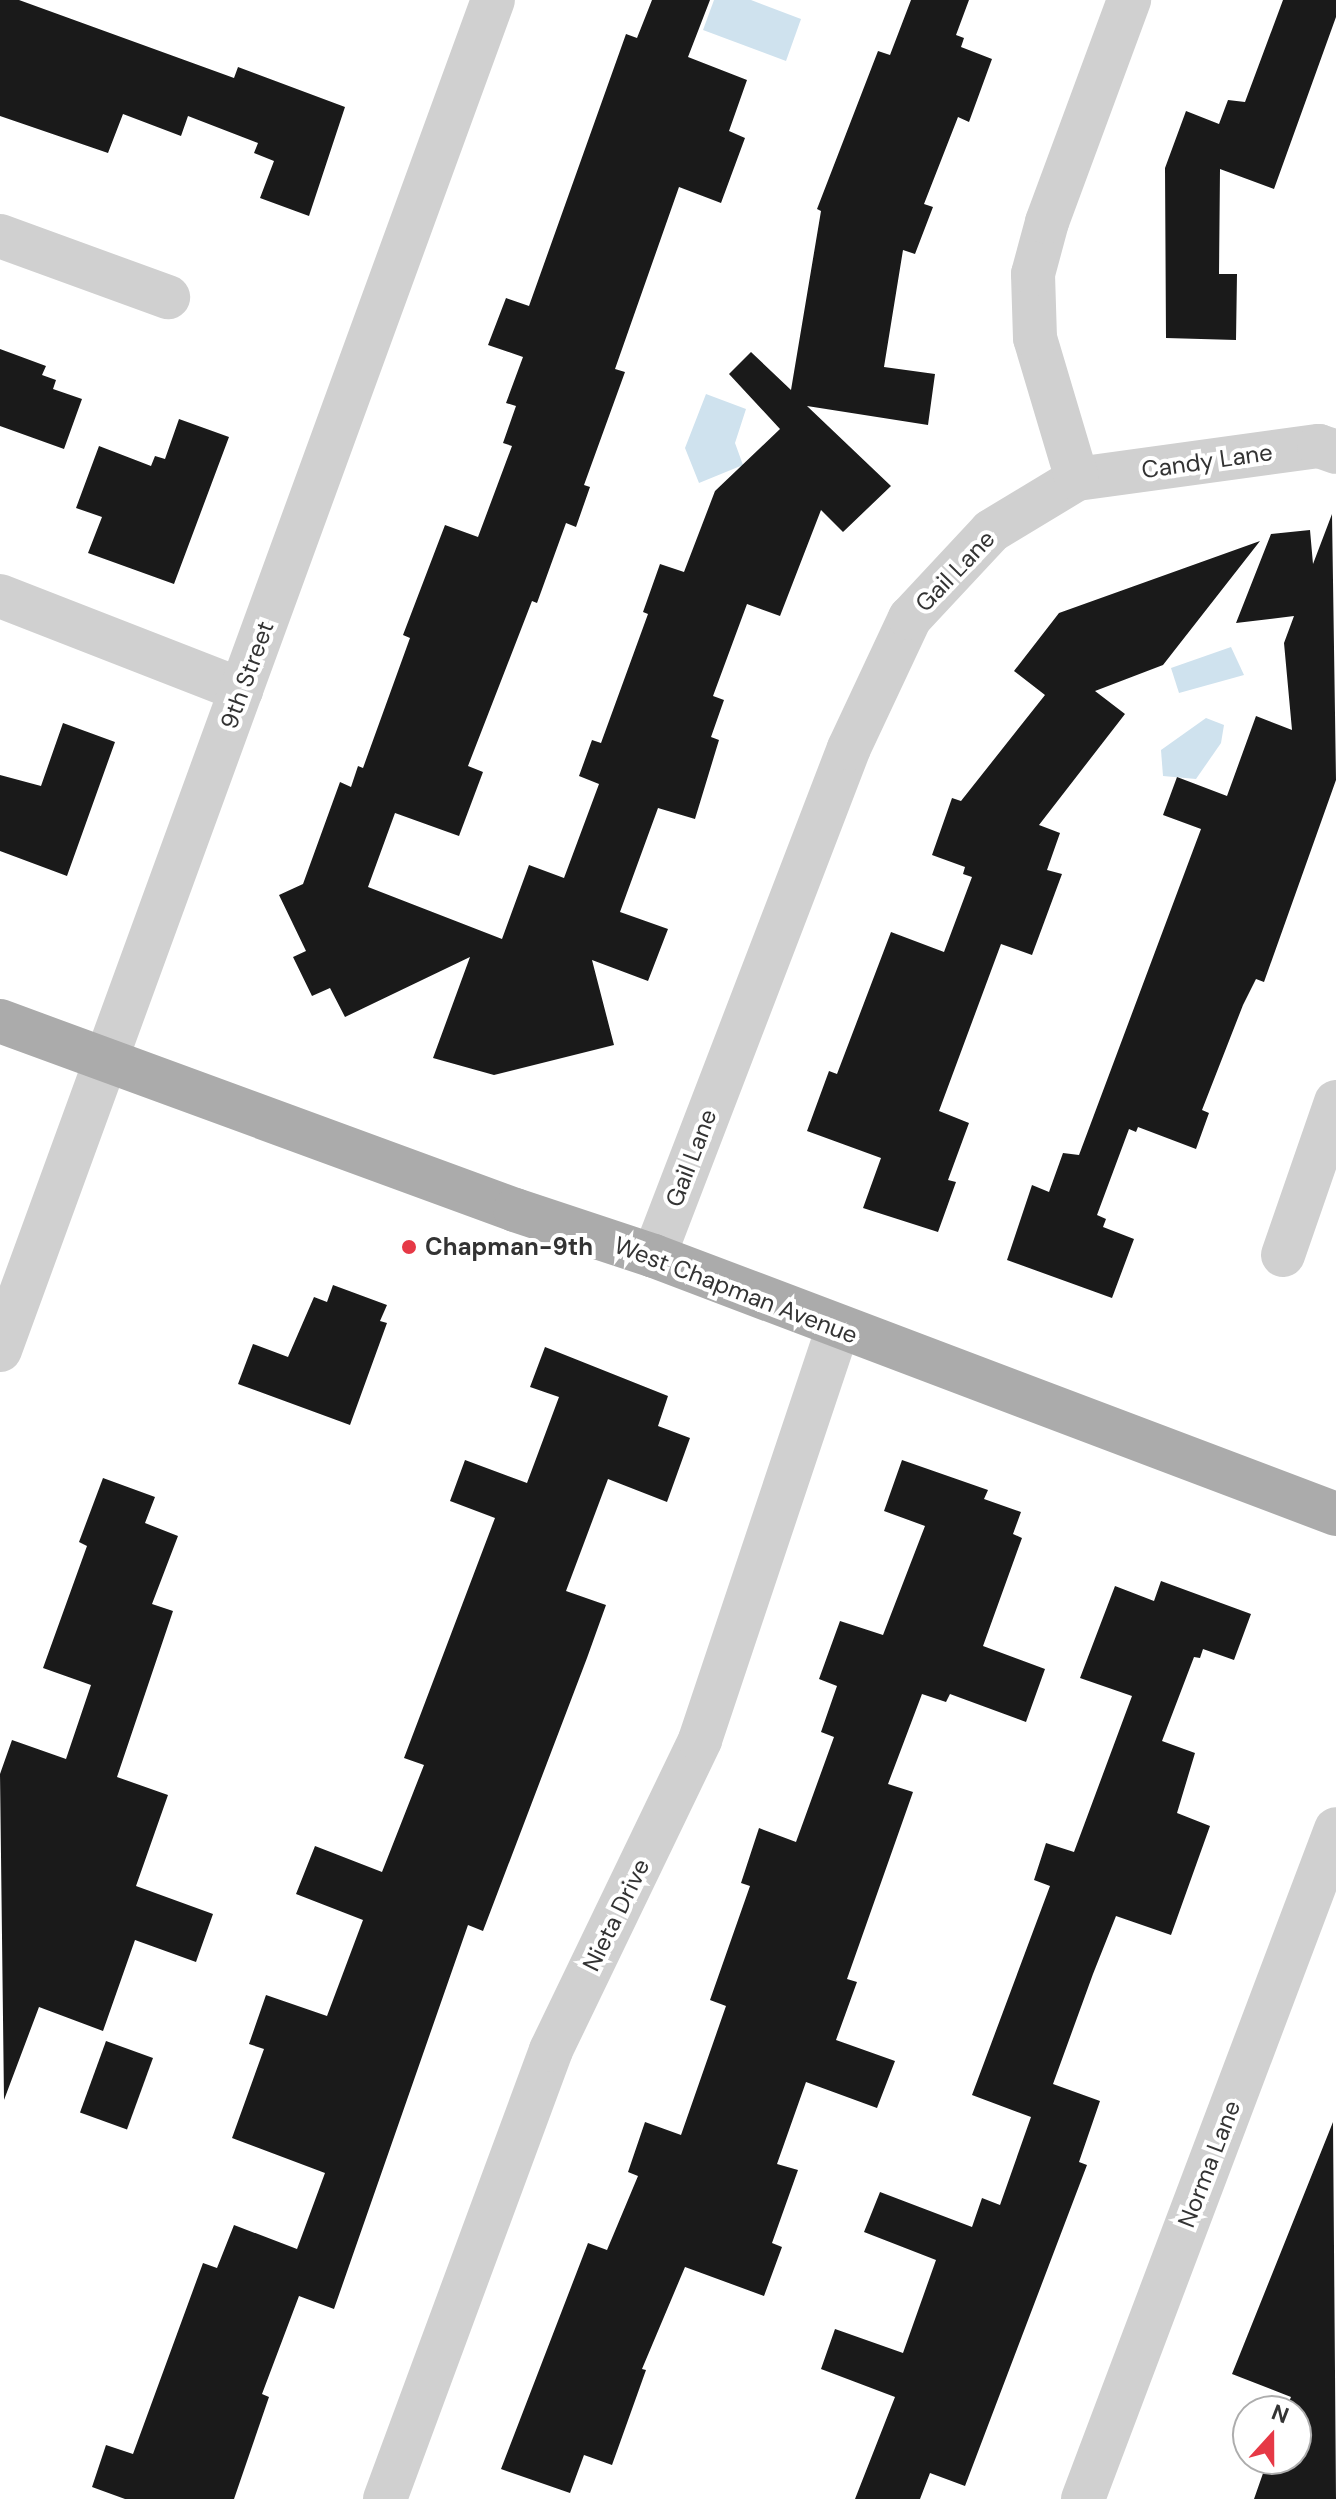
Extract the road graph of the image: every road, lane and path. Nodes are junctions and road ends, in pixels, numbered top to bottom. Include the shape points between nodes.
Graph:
1 (493, 0) edge
2 (1129, 0) edge
3 (0, 236) edge
4 (168, 297) dead end
5 (1336, 452) edge
6 (1077, 479) junction
7 (0, 596) edge
8 (241, 690) junction
9 (0, 1021) edge
10 (106, 1060) junction
11 (1336, 1102) edge
12 (1283, 1255) dead end
13 (654, 1256) junction
14 (838, 1328) junction
15 (0, 1350) edge
16 (1336, 1514) edge
17 (1336, 1829) edge
18 (385, 2499) edge
19 (1083, 2499) edge

1 - 8 street, 9th Street
2 - 6 street via 1033,274 1035,338
3 - 4 street
5 - 6 street, Candy Lane via 1319,446
6 - 13 street, Gail Lane via 991,531 910,618 849,748
7 - 8 street
8 - 10 street, 9th Street
9 - 10 main road, West Chapman Avenue
10 - 13 main road, West Chapman Avenue
10 - 15 street, 9th Street
11 - 12 street
13 - 14 main road, West Chapman Avenue
14 - 16 main road, West Chapman Avenue
14 - 18 street, Nieta Drive via 700,1740 551,2050
17 - 19 street, Norma Lane

